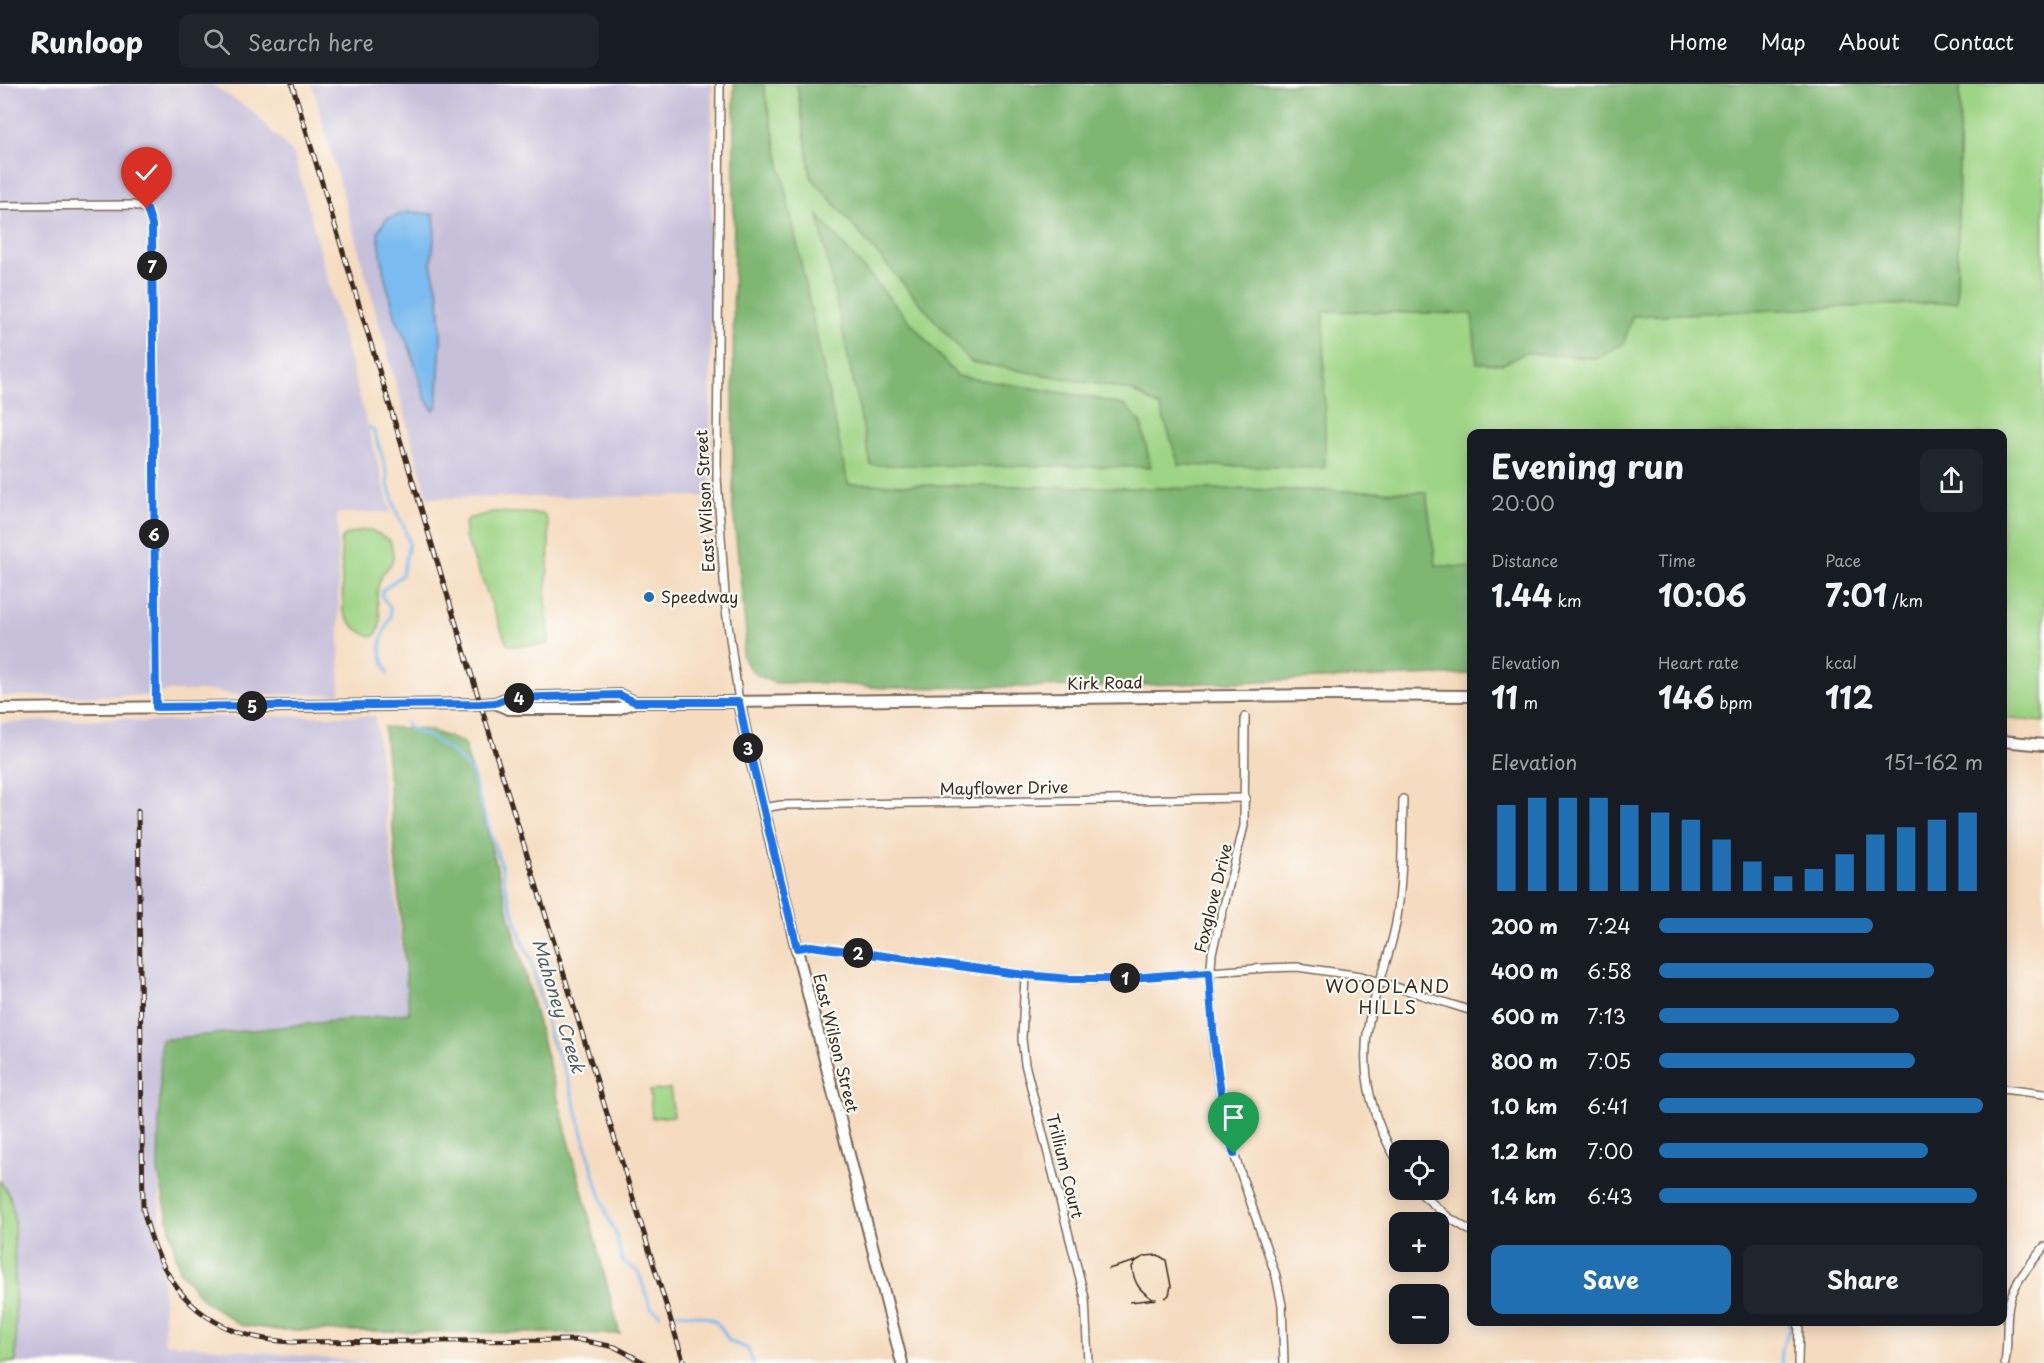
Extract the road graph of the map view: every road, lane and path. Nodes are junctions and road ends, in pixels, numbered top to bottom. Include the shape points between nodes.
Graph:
1 (720, 84) edge
2 (0, 206) edge
3 (1467, 696) edge
4 (739, 702) junction
5 (156, 707) junction
6 (0, 709) edge
7 (1245, 717) dead end
8 (2007, 741) edge
9 (2044, 745) edge
10 (1245, 798) junction
11 (1403, 799) dead end
12 (763, 808) junction
13 (797, 948) junction
14 (1209, 972) junction
15 (1025, 975) junction
16 (1380, 982) junction
17 (1467, 1009) edge
18 (2007, 1090) edge
19 (2044, 1094) edge
20 (1389, 1147) edge
21 (1429, 1200) edge
22 (1467, 1229) edge
23 (2044, 1247) edge
24 (1799, 1326) edge
25 (902, 1363) edge
26 (1088, 1363) edge
27 (1284, 1363) edge
28 (1798, 1363) edge
29 (2005, 1363) edge

1 - 4 street, East Wilson Street via 717,477 726,610
2 - 5 street via 134,205 147,209 152,225
3 - 4 street, Kirk Road
4 - 5 street, Kirk Road via 635,702 617,709 508,709 495,703
4 - 12 street, East Wilson Street
5 - 6 street, Kirk Road
7 - 10 street, Foxglove Drive
8 - 9 street
10 - 12 street, Mayflower Drive
10 - 14 street, Foxglove Drive via 1244,826
11 - 16 street via 1398,909
12 - 13 street, East Wilson Street
13 - 15 street via 811,946
13 - 25 street, East Wilson Street
14 - 15 street via 1094,980
14 - 16 street via 1296,967
14 - 27 street, Foxglove Drive via 1214,1052 1223,1111 1276,1276 1282,1305
15 - 26 street, Trillium Court via 1025,1064 1085,1298
16 - 17 street
16 - 20 street via 1367,1032 1366,1072 1377,1122
18 - 19 street
21 - 22 street
23 - 29 street via 2011,1298
24 - 28 street

